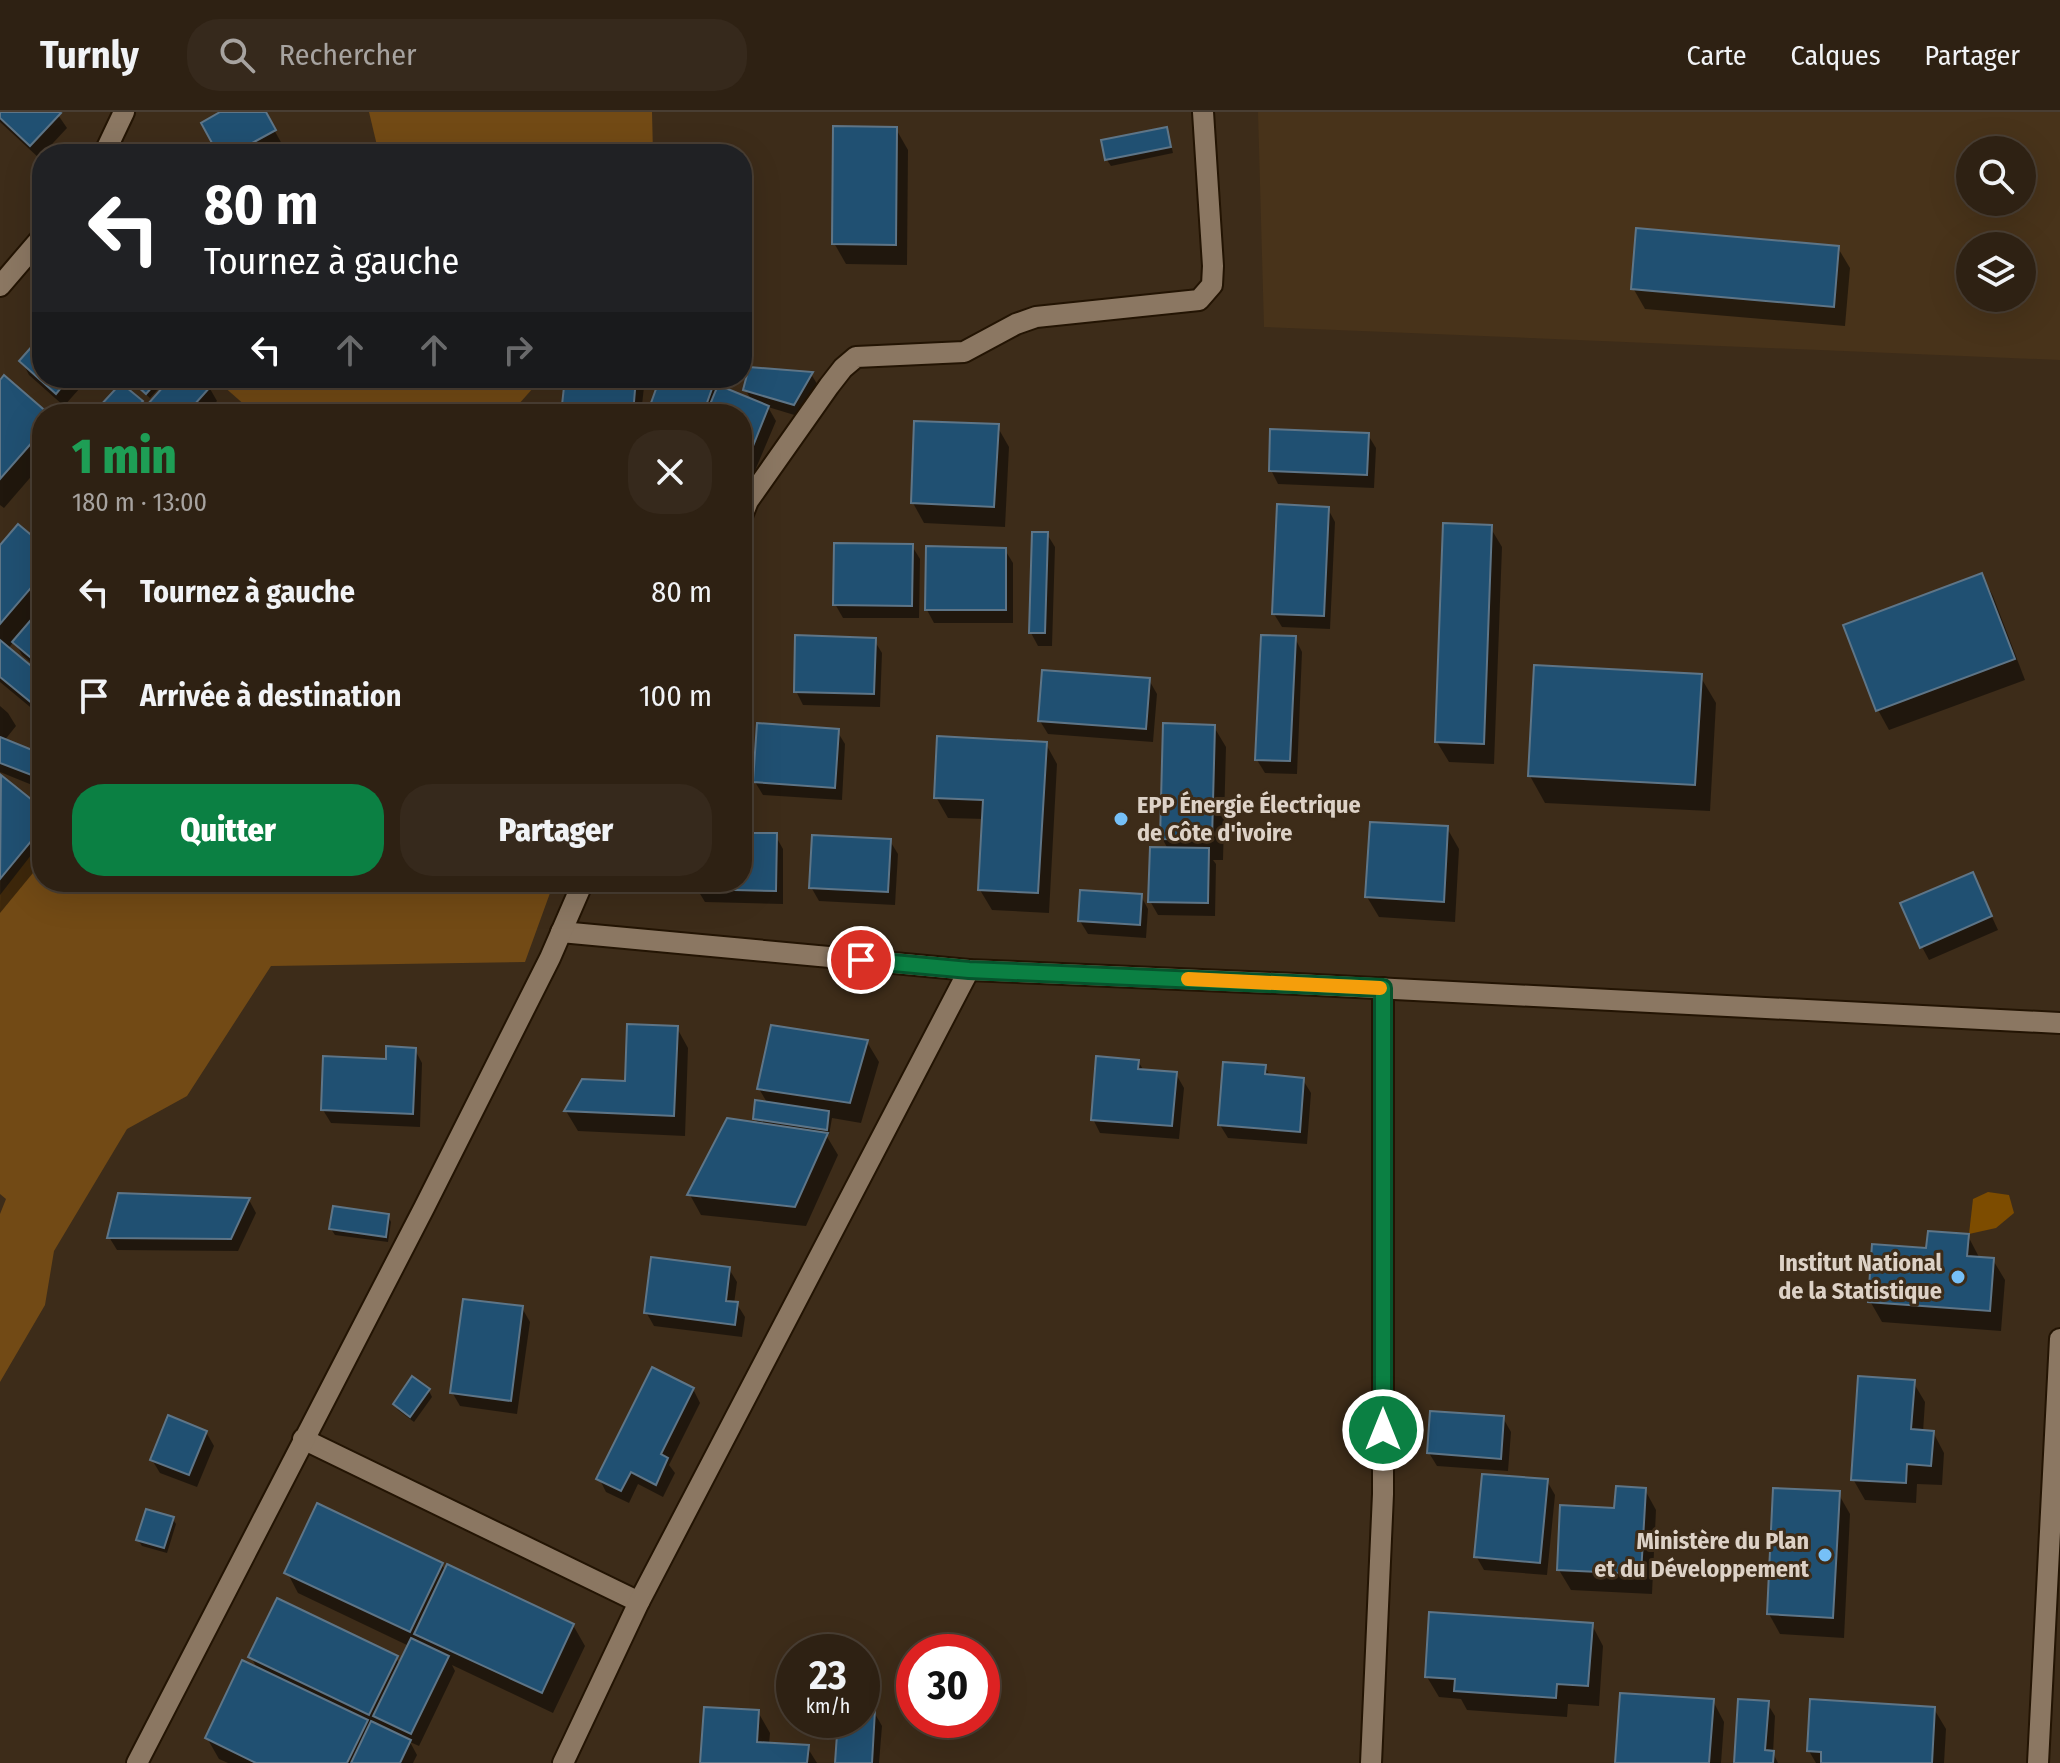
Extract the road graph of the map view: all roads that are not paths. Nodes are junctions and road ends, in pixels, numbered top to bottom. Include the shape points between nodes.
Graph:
1 (124, 112) edge
2 (1203, 112) edge
3 (109, 144) edge
4 (32, 249) edge
5 (0, 286) edge
6 (752, 495) edge
7 (579, 892) edge
8 (561, 932) junction
9 (969, 970) junction
10 (1383, 988) junction
11 (2060, 1023) edge
12 (2060, 1339) edge
13 (303, 1439) junction
14 (639, 1602) junction
15 (137, 1763) edge
16 (563, 1763) edge
17 (1371, 1763) edge
18 (2038, 1763) edge

1 - 3 street
2 - 6 street via 1213,266 1212,285 1199,300 1036,317 964,352 856,357 829,386
4 - 5 street
7 - 8 street
8 - 9 street
8 - 13 street
9 - 10 street
9 - 14 street
10 - 11 street
10 - 17 street via 1383,1494
12 - 18 street
13 - 14 street
13 - 15 street
14 - 16 street

